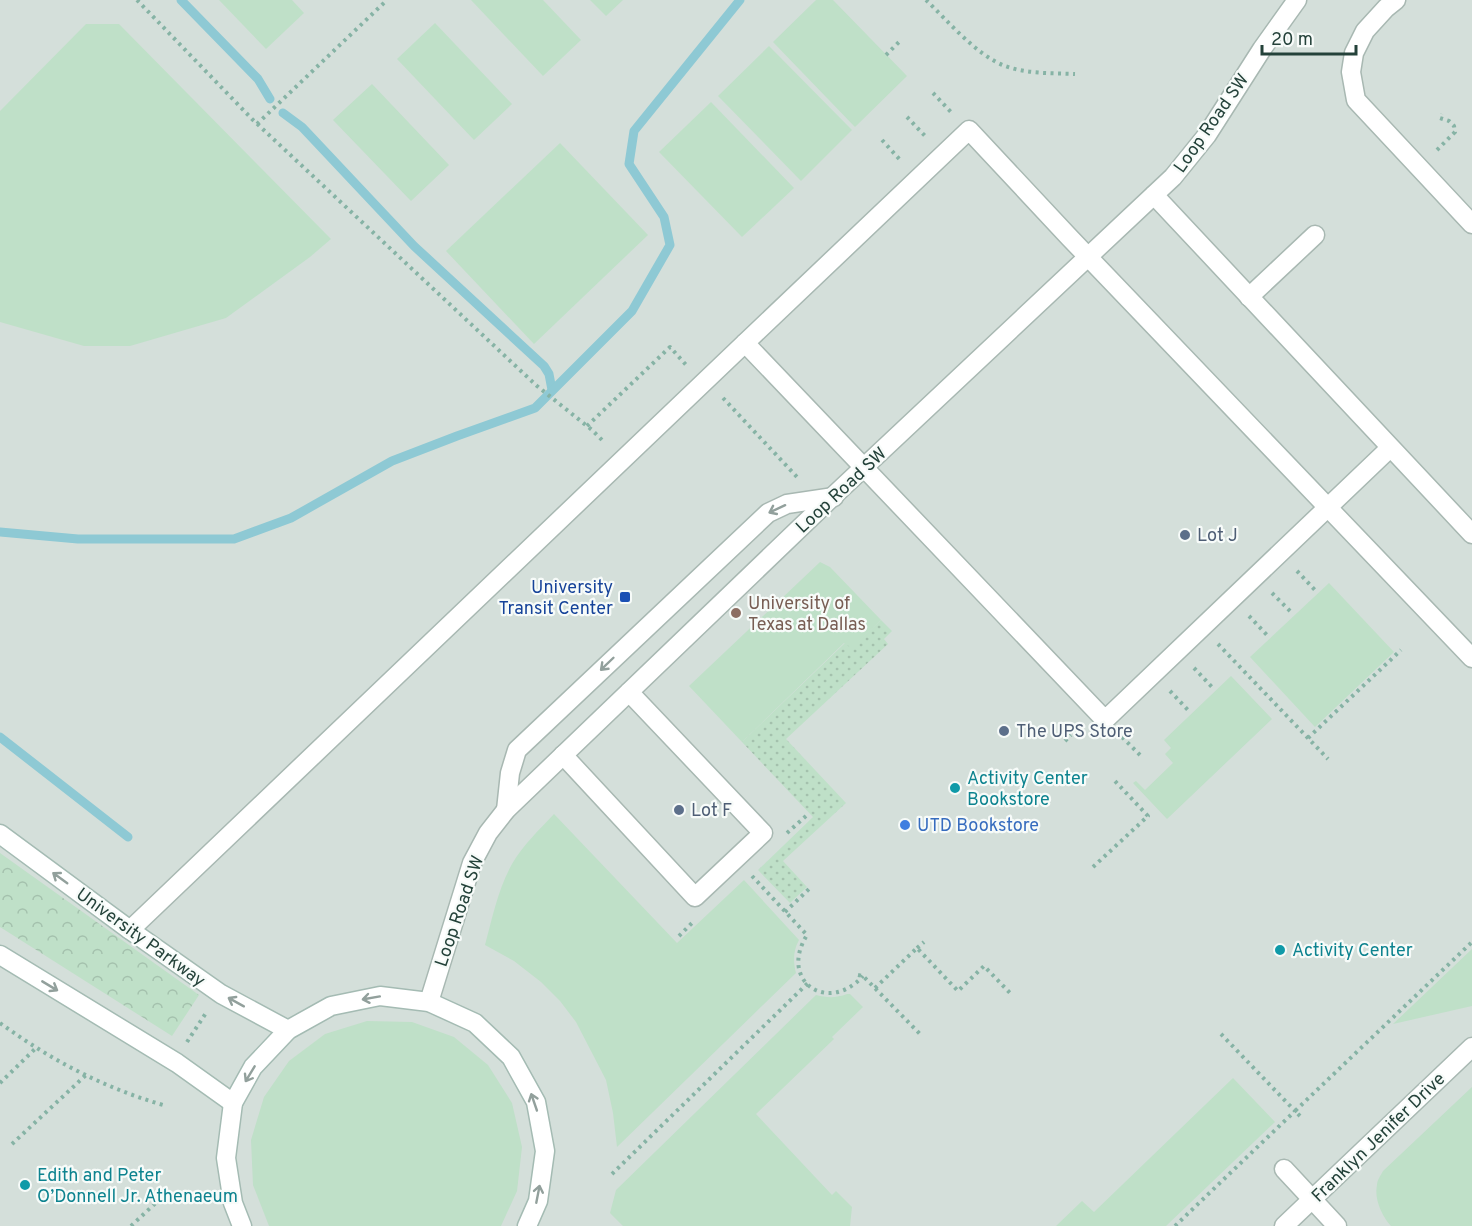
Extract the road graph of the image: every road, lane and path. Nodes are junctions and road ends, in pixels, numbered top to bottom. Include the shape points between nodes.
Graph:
1 (137, 0) edge
2 (387, 0) edge
3 (926, 0) edge
4 (1297, 0) edge
5 (1396, 0) edge
6 (901, 40) dead end
7 (886, 54) dead end
8 (1075, 74) dead end
9 (1442, 114) dead end
10 (257, 124) junction
11 (1419, 167) junction
12 (1154, 195) junction
13 (1472, 224) edge
14 (1315, 235) dead end
15 (1088, 257) junction
16 (1249, 297) junction
17 (745, 343) junction
18 (691, 370) dead end
19 (722, 397) dead end
20 (587, 426) junction
21 (592, 430) dead end
22 (1390, 448) junction
23 (864, 468) junction
24 (796, 477) dead end
25 (834, 497) junction
26 (1329, 507) junction
27 (1472, 534) edge
28 (1401, 650) dead end
29 (1472, 658) edge
30 (1237, 663) dead end
31 (629, 692) junction
32 (1071, 735) dead end
33 (1308, 738) junction
34 (1065, 741) dead end
35 (562, 755) junction
36 (1328, 759) dead end
37 (1114, 780) dead end
38 (506, 810) junction
39 (806, 816) dead end
40 (0, 834) edge
41 (784, 836) dead end
42 (1093, 867) dead end
43 (748, 871) dead end
44 (809, 889) dead end
45 (785, 912) junction
46 (698, 918) dead end
47 (130, 930) junction
48 (679, 936) dead end
49 (924, 942) dead end
50 (1472, 942) edge
51 (917, 948) junction
52 (0, 955) edge
53 (858, 975) dead end
54 (864, 976) junction
55 (808, 982) junction
56 (875, 988) junction
57 (1011, 994) dead end
58 (429, 1002) junction
59 (208, 1010) dead end
60 (0, 1023) edge
61 (288, 1030) junction
62 (1221, 1034) dead end
63 (922, 1036) dead end
64 (185, 1045) dead end
65 (1472, 1047) edge
66 (36, 1048) junction
67 (86, 1075) junction
68 (0, 1083) edge
69 (233, 1103) junction
70 (163, 1105) dead end
71 (1295, 1111) junction
72 (1300, 1116) dead end
73 (12, 1144) dead end
74 (1284, 1169) dead end
75 (612, 1174) dead end
76 (161, 1198) dead end
77 (1313, 1200) junction
78 (131, 1226) edge
79 (242, 1226) edge
80 (527, 1226) edge
81 (1175, 1226) edge
82 (1284, 1226) edge
83 (1337, 1226) edge

1 - 10 path
2 - 10 path
3 - 8 path via 976,49 1003,66
4 - 12 street, Loop Road SW via 1207,135
5 - 11 street via 1365,32 1354,53 1351,72 1356,100
6 - 7 path
9 - 11 path via 1440,118 1449,121 1455,132
10 - 20 path via 537,386
11 - 13 street
12 - 15 street, Loop Road SW
12 - 16 street
14 - 16 street
15 - 17 street via 969,130
15 - 23 street, Loop Road SW
15 - 26 street
16 - 22 street
17 - 23 street
17 - 47 street
18 - 20 path via 670,346
19 - 24 path
20 - 21 path
22 - 26 street
22 - 27 street
23 - 25 street, Loop Road SW
23 - 26 street via 1105,720
25 - 31 street, Loop Road SW
25 -> 38 street via 787,504 768,513 517,750
26 - 29 street
28 - 33 path
30 - 33 path
31 - 35 street, Loop Road SW
31 - 35 street via 763,833 695,897
32 - 34 path
33 - 36 path
35 - 38 street, Loop Road SW
37 - 42 path via 1148,816
38 - 58 street, Loop Road SW via 472,863
39 - 41 path
47 -> 40 street, University Parkway
43 - 45 path
44 - 45 path
45 - 55 path via 808,937 797,960
46 - 48 path
61 -> 47 street, University Parkway via 221,994
49 - 51 path
50 - 71 path
51 - 56 path
51 - 57 path via 958,991 984,966
52 -> 69 street via 177,1063
53 - 54 path
54 - 55 path via 852,987 830,994
54 - 56 path
55 - 75 path
56 - 63 path
58 -> 61 street via 380,996 332,1006
80 -> 58 street via 538,1201 545,1151 536,1102 511,1057 475,1023
59 - 64 path
60 - 66 path
61 -> 69 street via 253,1067
62 - 71 path
65 - 77 street, Franklyn Jenifer Drive
66 - 67 path
66 - 68 path
67 - 70 path
67 - 73 path
69 - 79 street via 226,1158 233,1203
71 - 72 path
71 - 81 path
74 - 77 street
76 - 78 path
77 - 82 street, Franklyn Jenifer Drive
77 - 83 street

